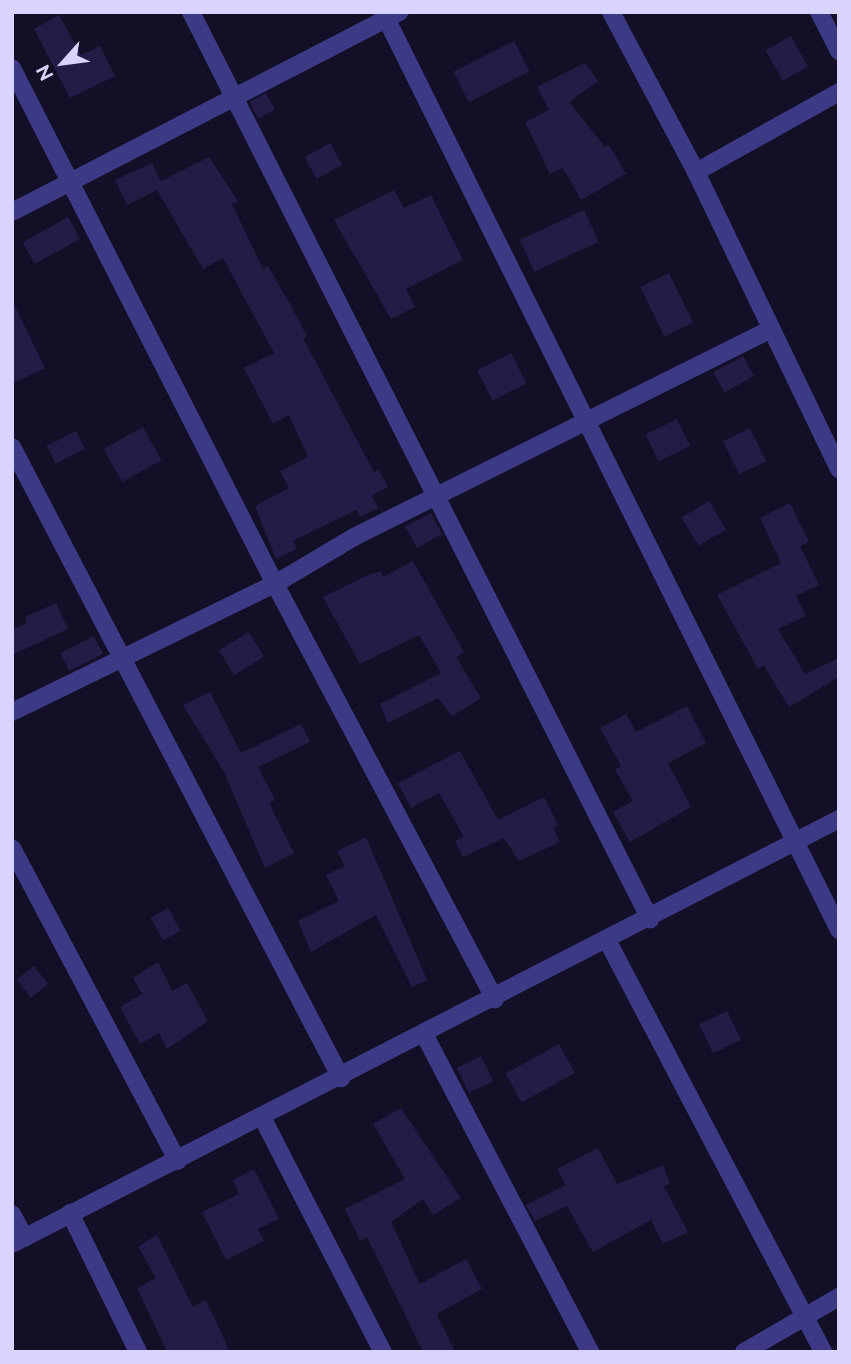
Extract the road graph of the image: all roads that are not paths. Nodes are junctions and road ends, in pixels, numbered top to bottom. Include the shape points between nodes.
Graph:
1 (191, 12) edge
2 (611, 12) edge
3 (819, 12) edge
4 (390, 14) edge
5 (839, 51) edge
6 (12, 68) edge
7 (839, 92) edge
8 (235, 97) junction
9 (696, 172) junction
10 (71, 181) junction
11 (12, 212) edge
12 (771, 329) junction
13 (590, 422) junction
14 (12, 447) edge
15 (839, 469) edge
16 (435, 497) junction
17 (275, 584) junction
18 (122, 657) junction
19 (12, 712) edge
20 (839, 819) edge
21 (795, 841) junction
22 (12, 848) edge
23 (650, 919) junction
24 (839, 930) edge
25 (607, 940) junction
26 (495, 999) junction
27 (424, 1034) junction
28 (341, 1078) junction
29 (262, 1117) junction
30 (178, 1161) junction
31 (70, 1213) junction
32 (12, 1214) edge
33 (19, 1241) edge
34 (839, 1297) edge
35 (805, 1317) junction
36 (138, 1352) edge
37 (383, 1352) edge
38 (590, 1352) edge
39 (744, 1352) edge
40 (823, 1352) edge

1 - 8 street
2 - 9 street
3 - 5 street
4 - 8 street
4 - 13 street
6 - 10 street
7 - 9 street
8 - 10 street
8 - 16 street
9 - 12 street
10 - 11 street
10 - 17 street
12 - 13 street
12 - 15 street
13 - 16 street
13 - 21 street
14 - 18 street
16 - 17 street
16 - 23 street
17 - 18 street
17 - 26 street
18 - 19 street
18 - 28 street
20 - 21 street
21 - 23 street
21 - 24 street
22 - 30 street
23 - 25 street
25 - 26 street
25 - 35 street
26 - 27 street
27 - 28 street
27 - 38 street
28 - 29 street
29 - 30 street
29 - 37 street
30 - 31 street
31 - 33 street
31 - 36 street
32 - 33 street
34 - 35 street
35 - 39 street
35 - 40 street

